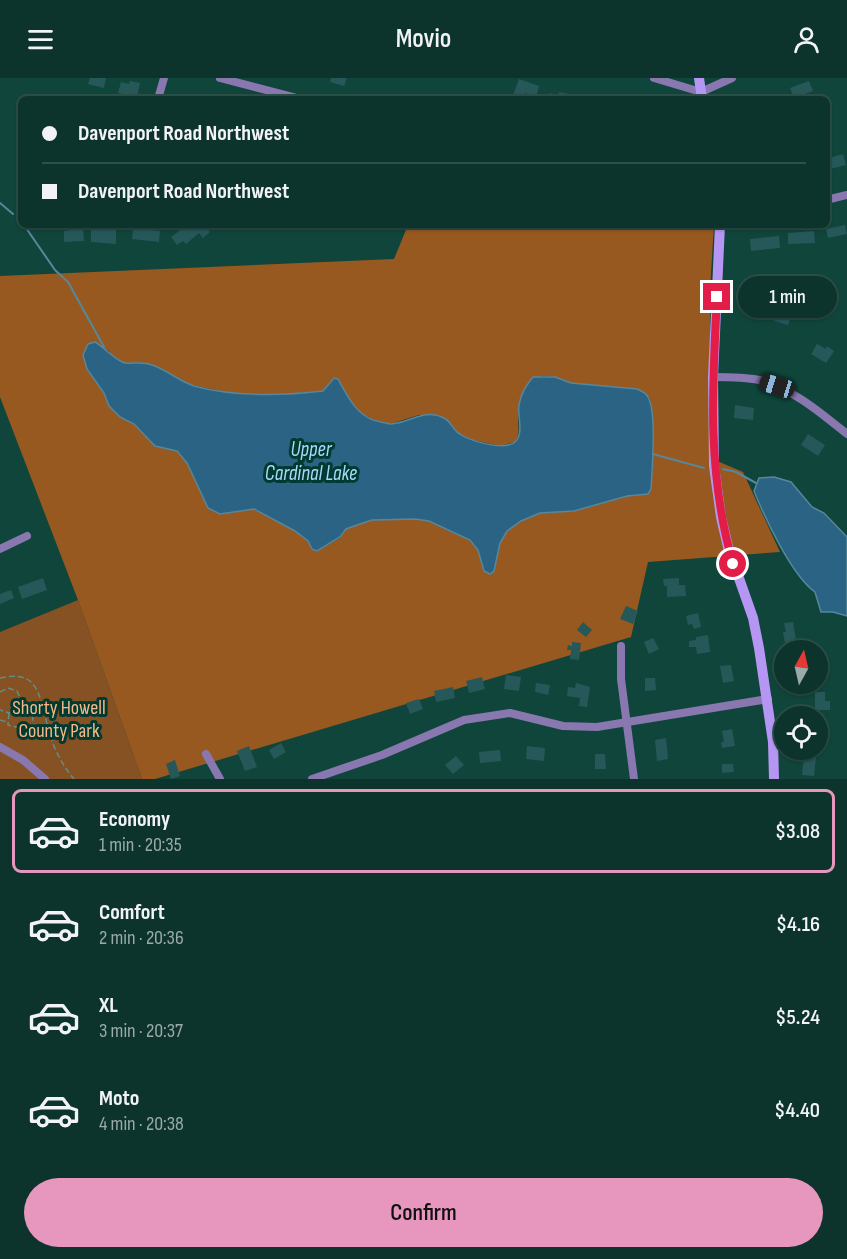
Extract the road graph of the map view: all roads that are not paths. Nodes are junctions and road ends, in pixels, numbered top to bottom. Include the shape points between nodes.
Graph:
1 (164, 78) edge
2 (220, 78) edge
3 (654, 78) edge
4 (699, 78) edge
5 (732, 78) edge
6 (159, 96) edge
7 (289, 96) edge
8 (702, 96) edge
9 (847, 195) edge
10 (830, 199) edge
11 (720, 228) edge
12 (713, 376) junction
13 (847, 434) edge
14 (27, 536) dead end
15 (0, 549) edge
16 (621, 646) dead end
17 (768, 699) junction
18 (626, 724) junction
19 (0, 747) edge
20 (207, 754) dead end
21 (45, 779) edge
22 (220, 779) edge
23 (312, 779) edge
24 (634, 779) edge
25 (774, 779) edge

1 - 6 street
2 - 7 street
3 - 8 street
4 - 8 street
5 - 8 street
9 - 10 street
11 - 12 street
12 - 13 street via 777,386
12 - 17 street via 714,466 721,517 753,618
14 - 15 street
16 - 18 street
17 - 18 street
17 - 25 street
18 - 23 street via 597,728 563,726 510,713 464,720
18 - 24 street
19 - 21 street
20 - 22 street

